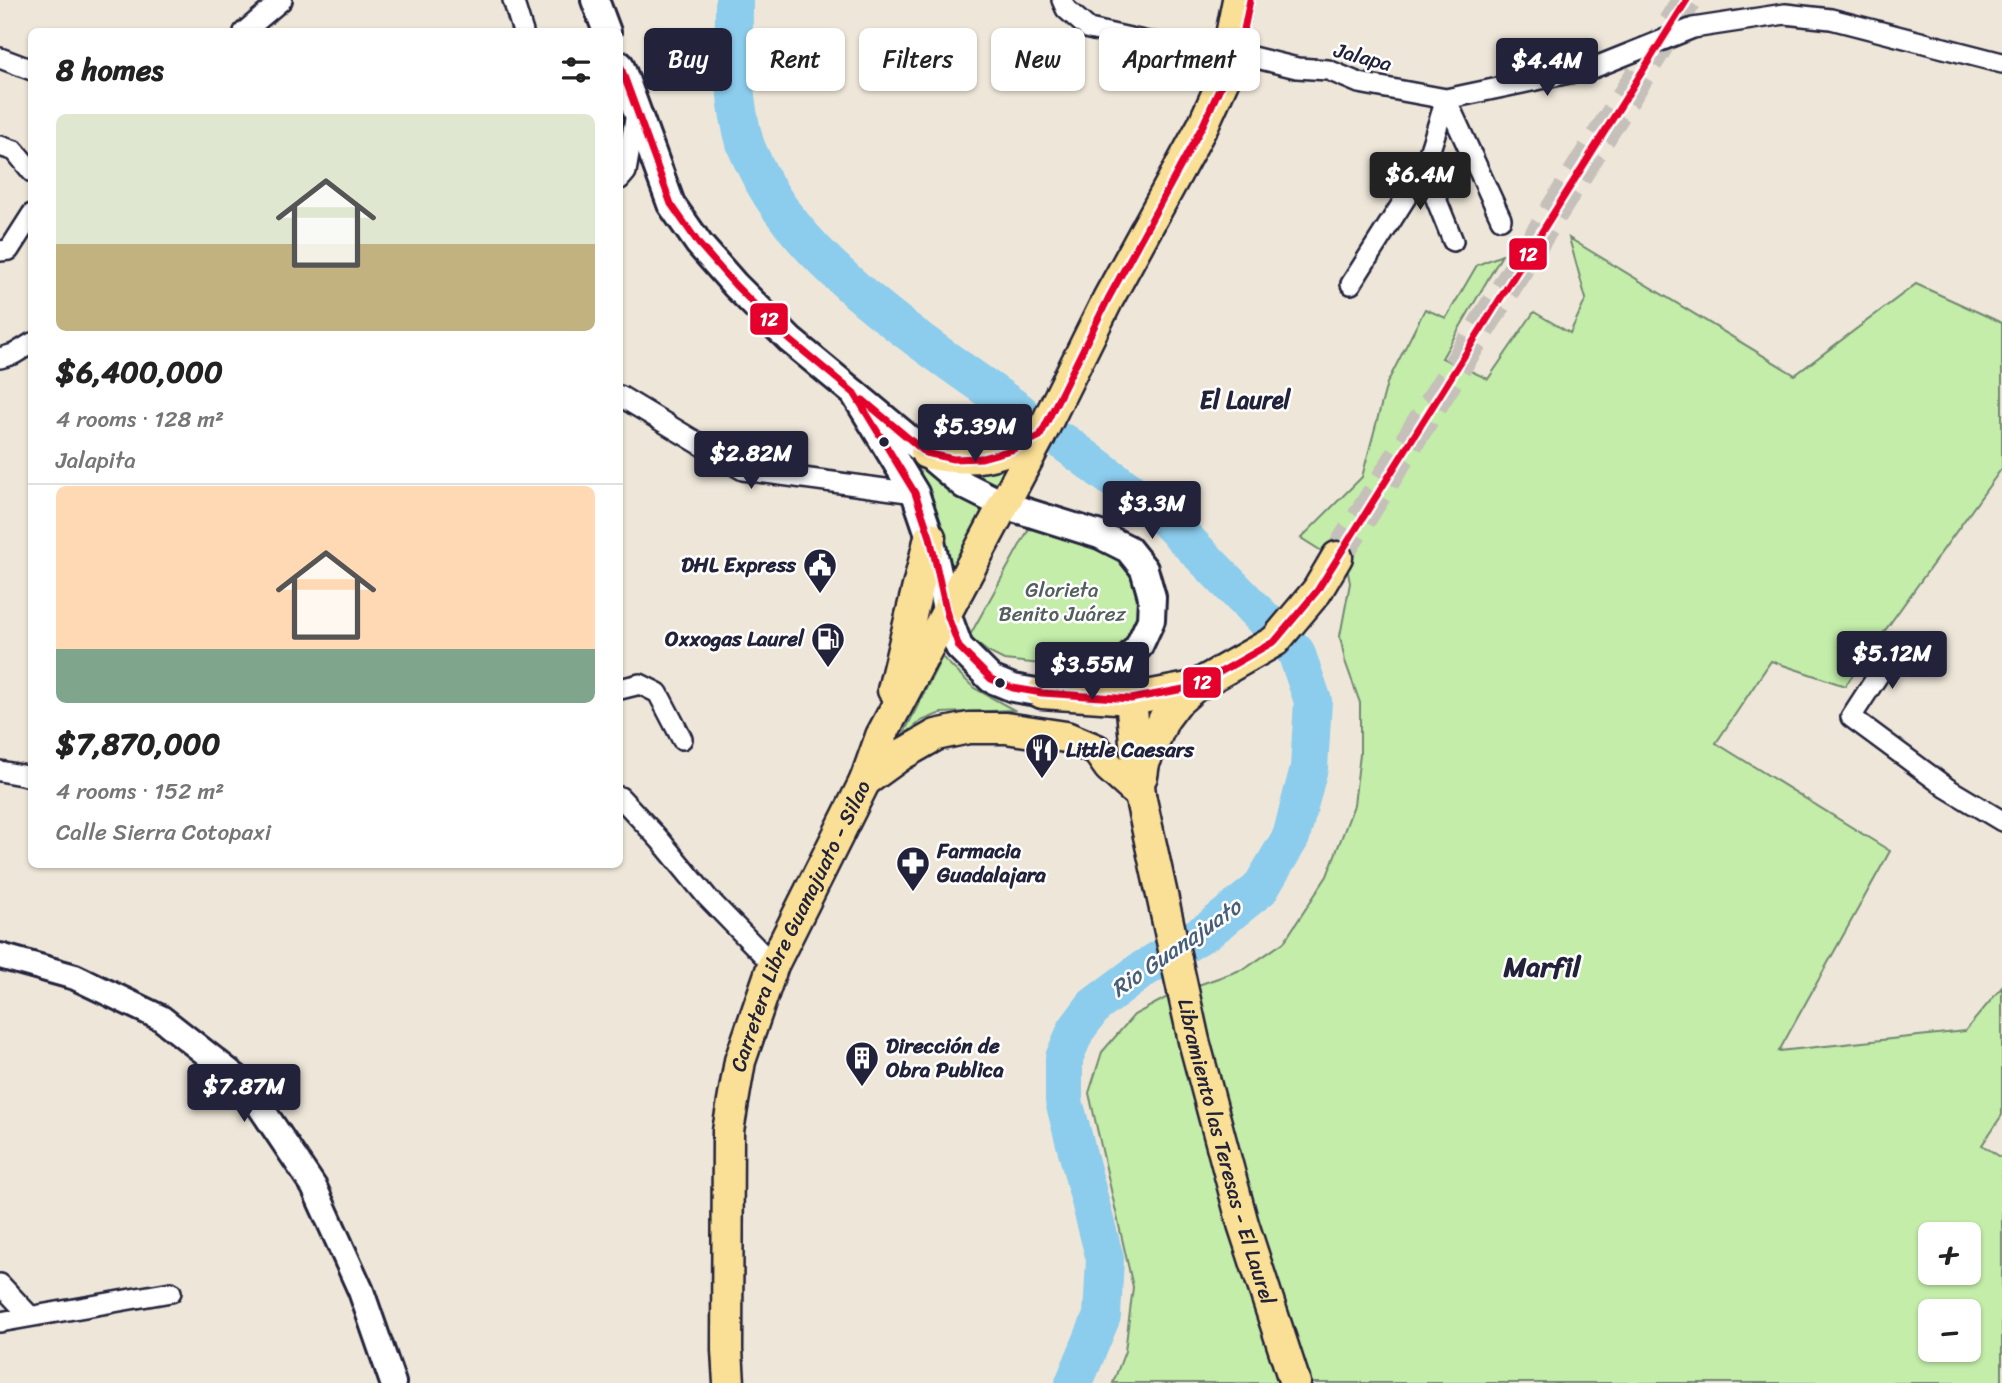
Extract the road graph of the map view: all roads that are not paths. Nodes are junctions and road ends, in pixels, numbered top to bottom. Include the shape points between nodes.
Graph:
1 (282, 0) edge
2 (513, 0) edge
3 (595, 0) edge
4 (1062, 0) edge
5 (1238, 0) edge
6 (1250, 0) edge
7 (249, 28) edge
8 (522, 28) edge
9 (606, 28) edge
10 (1235, 28) edge
11 (1241, 28) edge
12 (1099, 31) edge
13 (0, 58) edge
14 (1260, 63) edge
15 (2002, 63) edge
16 (28, 68) edge
17 (623, 74) edge
18 (1217, 91) edge
19 (1446, 99) junction
20 (636, 112) junction
21 (0, 146) edge
22 (28, 167) edge
23 (1424, 169) junction
24 (623, 175) edge
25 (1501, 219) dead end
26 (28, 220) edge
27 (1453, 241) dead end
28 (0, 251) edge
29 (1351, 285) dead end
30 (28, 345) edge
31 (0, 358) edge
32 (854, 393) junction
33 (623, 398) edge
34 (1040, 436) junction
35 (926, 453) junction
36 (915, 493) junction
37 (1004, 505) junction
38 (930, 537) junction
39 (1337, 557) tunnel mouth
40 (947, 614) junction
41 (1899, 643) dead end
42 (1124, 663) junction
43 (1194, 687) junction
44 (623, 688) edge
45 (1042, 693) junction
46 (1131, 699) junction
47 (881, 736) junction
48 (682, 739) dead end
49 (0, 771) edge
50 (28, 776) edge
51 (865, 781) junction
52 (1140, 795) junction
53 (623, 800) edge
54 (2002, 821) edge
55 (0, 956) edge
56 (773, 965) junction
57 (0, 1284) edge
58 (171, 1292) dead end
59 (30, 1316) junction
60 (0, 1322) edge
61 (393, 1383) edge
62 (729, 1383) edge
63 (1294, 1383) edge

1 - 7 street
2 - 8 street
3 - 9 main road
4 - 12 street, Jalapa via 1089,29
5 - 10 main road
6 - 11 main road
13 - 16 street
14 - 19 street, Jalapa via 1328,70 1359,83
15 - 19 street via 1831,19 1785,14 1693,28 1593,68
17 - 20 main road
18 - 34 main road, Carretera Libre Guanajuato - Silao
19 - 23 street
19 - 25 street
20 - 24 street
20 - 32 main road via 671,204 699,244 790,340
21 - 22 street via 15,151
23 - 27 street
23 - 29 street
26 - 28 street via 9,250
30 - 31 street
32 - 35 main road
32 - 36 main road
33 - 36 street via 743,470
34 - 35 main road via 982,458 953,459
34 - 37 main road, Carretera Libre Guanajuato - Silao
35 - 37 main road via 964,485
36 - 38 main road
37 - 40 main road, Carretera Libre Guanajuato - Silao
37 - 42 main road via 1100,535 1128,548 1144,569 1152,597 1151,620 1139,646
38 - 40 main road
38 - 47 main road
39 - 43 main road via 1300,615 1275,641
40 - 45 main road via 959,647 991,679
40 - 47 main road, Carretera Libre Guanajuato - Silao
41 - 54 street via 1851,717 1947,788
42 - 45 main road
42 - 46 main road
43 - 46 main road
43 - 52 main road via 1164,719 1144,763
44 - 48 street via 640,684 658,693
45 - 46 main road
46 - 52 main road
47 - 51 main road, Carretera Libre Guanajuato - Silao
49 - 50 street
51 - 52 main road via 936,735 969,728 1006,728 1066,737 1097,750
51 - 56 main road, Carretera Libre Guanajuato - Silao
52 - 63 main road, Libramiento las Teresas - El Laurel via 1194,1041 1243,1224
53 - 56 street
55 - 61 street via 75,978 160,1018 245,1084 314,1187 361,1291
56 - 62 main road, Carretera Libre Guanajuato - Silao via 740,1061 728,1131
57 - 59 street
58 - 59 street
59 - 60 street

